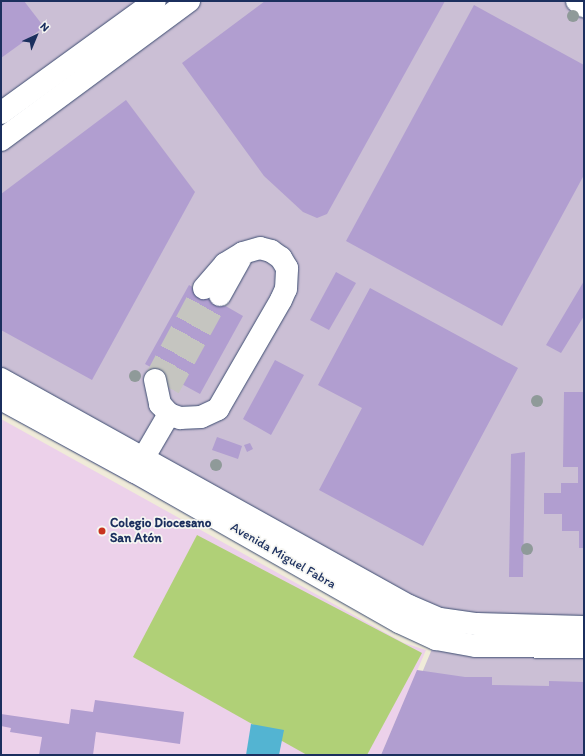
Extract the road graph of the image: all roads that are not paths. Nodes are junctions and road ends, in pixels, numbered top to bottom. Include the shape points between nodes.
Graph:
1 (155, 1) edge
2 (189, 1) edge
3 (577, 1) edge
4 (584, 6) edge
5 (1, 113) edge
6 (1, 140) edge
7 (212, 291) tunnel mouth
8 (1, 379) edge
9 (1, 399) edge
10 (140, 465) junction
11 (584, 627) edge
12 (584, 647) edge

1 - 5 street
2 - 6 street
3 - 4 street
7 - 10 street via 225,264 243,253 260,248 271,251 281,258 287,268 288,278 281,300 218,409 201,417 180,418 163,397
8 - 10 street, Avenida Miguel Fabra
9 - 10 street, Avenida Miguel Fabra
10 - 11 street, Avenida Miguel Fabra via 409,606 440,618 477,624
10 - 12 street, Avenida Miguel Fabra via 399,622 436,639 476,646

